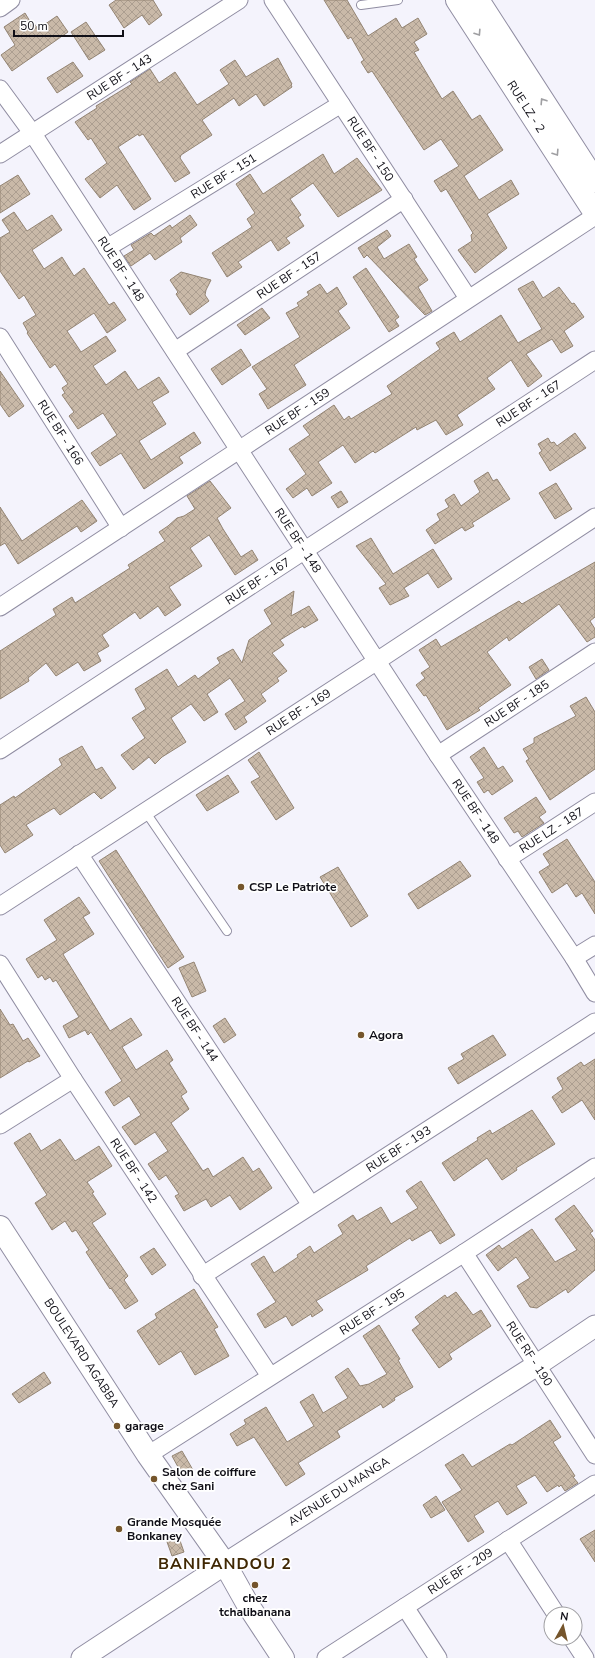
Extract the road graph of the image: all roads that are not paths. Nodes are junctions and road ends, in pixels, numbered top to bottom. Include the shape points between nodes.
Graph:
1 (11, 0) edge
2 (239, 0) edge
3 (273, 0) edge
4 (398, 0) edge
5 (457, 0) edge
6 (478, 0) edge
7 (361, 5) dead end
8 (0, 8) edge
9 (0, 89) edge
10 (341, 104) junction
11 (33, 134) junction
12 (0, 154) edge
13 (595, 181) edge
14 (404, 199) junction
15 (595, 213) edge
16 (595, 216) edge
17 (107, 248) junction
18 (468, 298) junction
19 (0, 337) edge
20 (175, 351) junction
21 (595, 360) edge
22 (238, 449) junction
23 (595, 517) edge
24 (121, 528) junction
25 (306, 551) junction
26 (0, 607) edge
27 (595, 652) edge
28 (377, 661) junction
29 (0, 750) edge
30 (438, 755) junction
31 (595, 802) edge
32 (145, 811) junction
33 (79, 854) junction
34 (507, 859) junction
35 (0, 906) edge
36 (227, 931) dead end
37 (595, 945) edge
38 (574, 958) junction
39 (0, 964) edge
40 (595, 993) edge
41 (595, 1022) edge
42 (73, 1078) junction
43 (0, 1125) edge
44 (595, 1167) edge
45 (311, 1205) junction
46 (0, 1227) edge
47 (464, 1253) junction
48 (202, 1276) junction
49 (595, 1326) edge
50 (537, 1365) junction
51 (270, 1376) junction
52 (148, 1455) junction
53 (595, 1455) edge
54 (595, 1484) edge
55 (508, 1540) junction
56 (224, 1564) junction
57 (551, 1606) edge
58 (405, 1607) junction
59 (577, 1646) edge
60 (82, 1658) edge
61 (283, 1658) edge
62 (326, 1658) edge
63 (438, 1658) edge
64 (585, 1658) edge

1 - 8 street
2 - 11 street, RUE BF - 143
3 - 10 street, RUE BF - 150
4 - 7 lane
5 -> 15 main road, RUE LZ - 2
13 -> 6 main road, RUE LZ - 2
9 - 11 street, RUE BF - 148
10 - 14 street, RUE BF - 150
10 - 17 street, RUE BF - 151
11 - 12 street, RUE BF - 143
11 - 17 street, RUE BF - 148
14 - 18 street, RUE BF - 150
14 - 20 street, RUE BF - 157
16 - 18 street, RUE BF - 159
17 - 20 street, RUE BF - 148
18 - 22 street, RUE BF - 159
19 - 24 street, RUE BF - 166
20 - 22 street, RUE BF - 148
21 - 25 street, RUE BF - 167
22 - 24 street, RUE BF - 159
22 - 25 street, RUE BF - 148
23 - 28 street, RUE BF - 169
24 - 26 street, RUE BF - 159
25 - 28 street, RUE BF - 148
25 - 29 street, RUE BF - 167
27 - 30 street, RUE BF - 185
28 - 30 street, RUE BF - 148
28 - 32 street, RUE BF - 169
30 - 34 street, RUE BF - 148
31 - 34 street, RUE LZ - 187
32 - 33 street, RUE BF - 169
32 - 36 lane
33 - 35 street, RUE BF - 169
33 - 45 street, RUE BF - 144
34 - 38 street, RUE BF - 148
37 - 38 street
38 - 40 street, RUE BF - 148
39 - 42 street, RUE BF - 142
41 - 45 street, RUE BF - 193
42 - 43 street
42 - 48 street, RUE BF - 142
44 - 47 street, RUE BF - 195
45 - 48 street, RUE BF - 193
46 - 52 main road, BOULEVARD AGABBA
47 - 50 street, RUE RF - 190
47 - 51 street, RUE BF - 195
48 - 51 street, RUE BF - 142
49 - 50 street, AVENUE DU MANGA
50 - 53 street, RUE RF - 190
50 - 56 street, AVENUE DU MANGA
51 - 52 street, RUE BF - 195
52 - 56 main road, BOULEVARD AGABBA
54 - 55 street, RUE BF - 209
55 - 57 street
55 - 58 street, RUE BF - 209
56 - 60 street, AVENUE DU MANGA
56 - 61 main road, BOULEVARD AGABBA
58 - 62 street, RUE BF - 209
58 - 63 street
59 - 64 street

